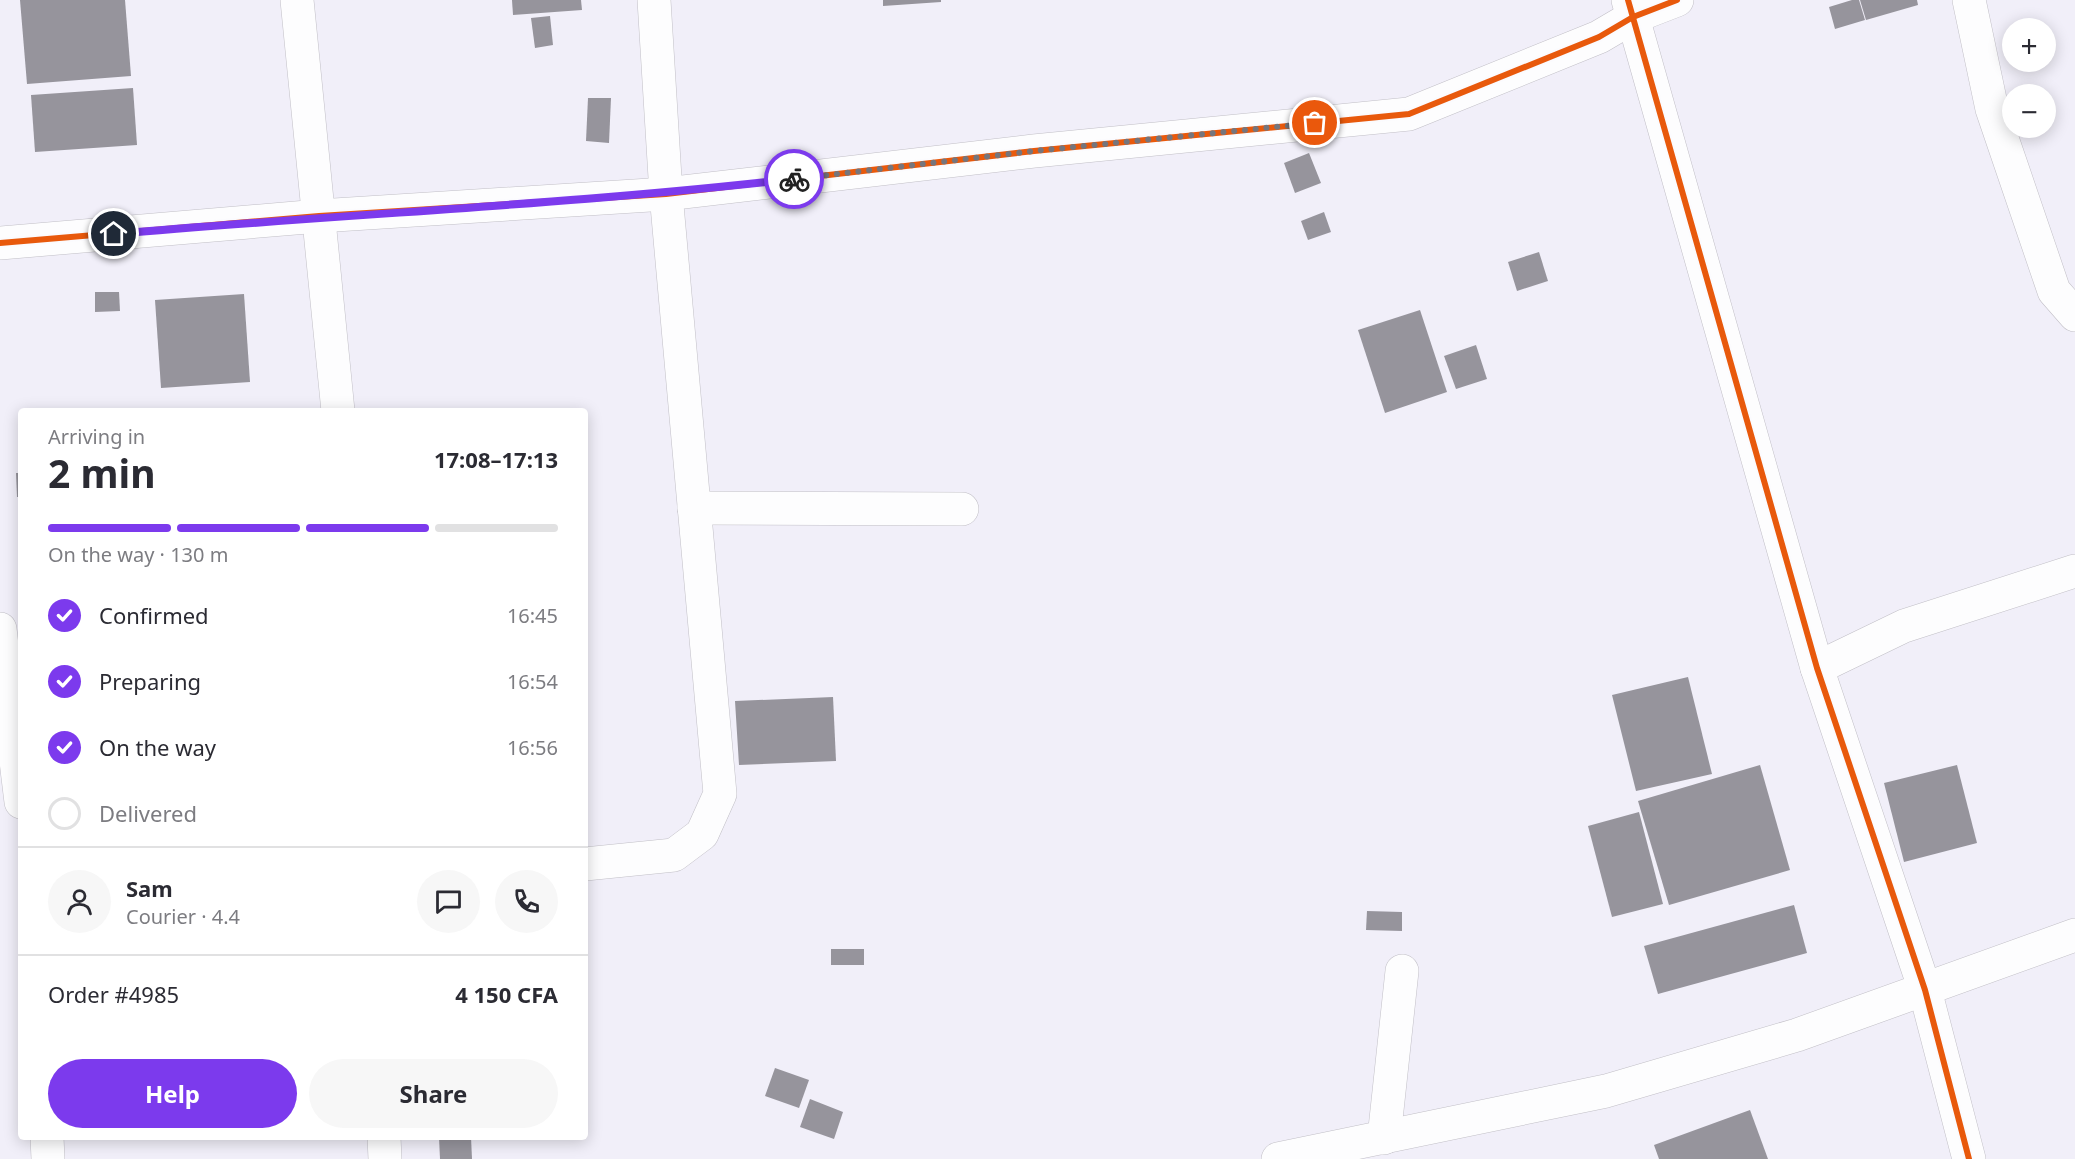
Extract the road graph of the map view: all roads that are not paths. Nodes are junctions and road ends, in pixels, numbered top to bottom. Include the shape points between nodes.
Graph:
1 (297, 0) edge
2 (654, 0) edge
3 (1677, 0) edge
4 (1969, 0) edge
5 (1631, 9) edge
6 (666, 194) junction
7 (319, 216) junction
8 (0, 243) edge
9 (2075, 315) edge
10 (338, 408) edge
11 (694, 508) junction
12 (962, 509) dead end
13 (2075, 570) edge
14 (0, 629) edge
15 (1817, 668) junction
16 (18, 777) edge
17 (588, 864) edge
18 (2075, 935) edge
19 (1402, 971) dead end
20 (1925, 990) junction
21 (1384, 1138) junction
22 (47, 1140) edge
23 (384, 1140) edge
24 (48, 1159) edge
25 (385, 1159) edge
26 (1278, 1159) edge
27 (1969, 1159) edge

1 - 7 street
2 - 6 street
3 - 5 street
4 - 9 street via 1996,120 2054,291
5 - 6 street via 1599,37 1409,114 1034,151
5 - 15 street
6 - 7 street
6 - 11 street
7 - 8 street
7 - 10 street
11 - 12 street
11 - 17 street via 720,794 702,834 674,855
13 - 15 street via 1904,626
14 - 16 street
15 - 20 street
18 - 20 street
19 - 21 street
20 - 21 street via 1797,1035 1606,1091
20 - 27 street
21 - 26 street
22 - 24 street
23 - 25 street

